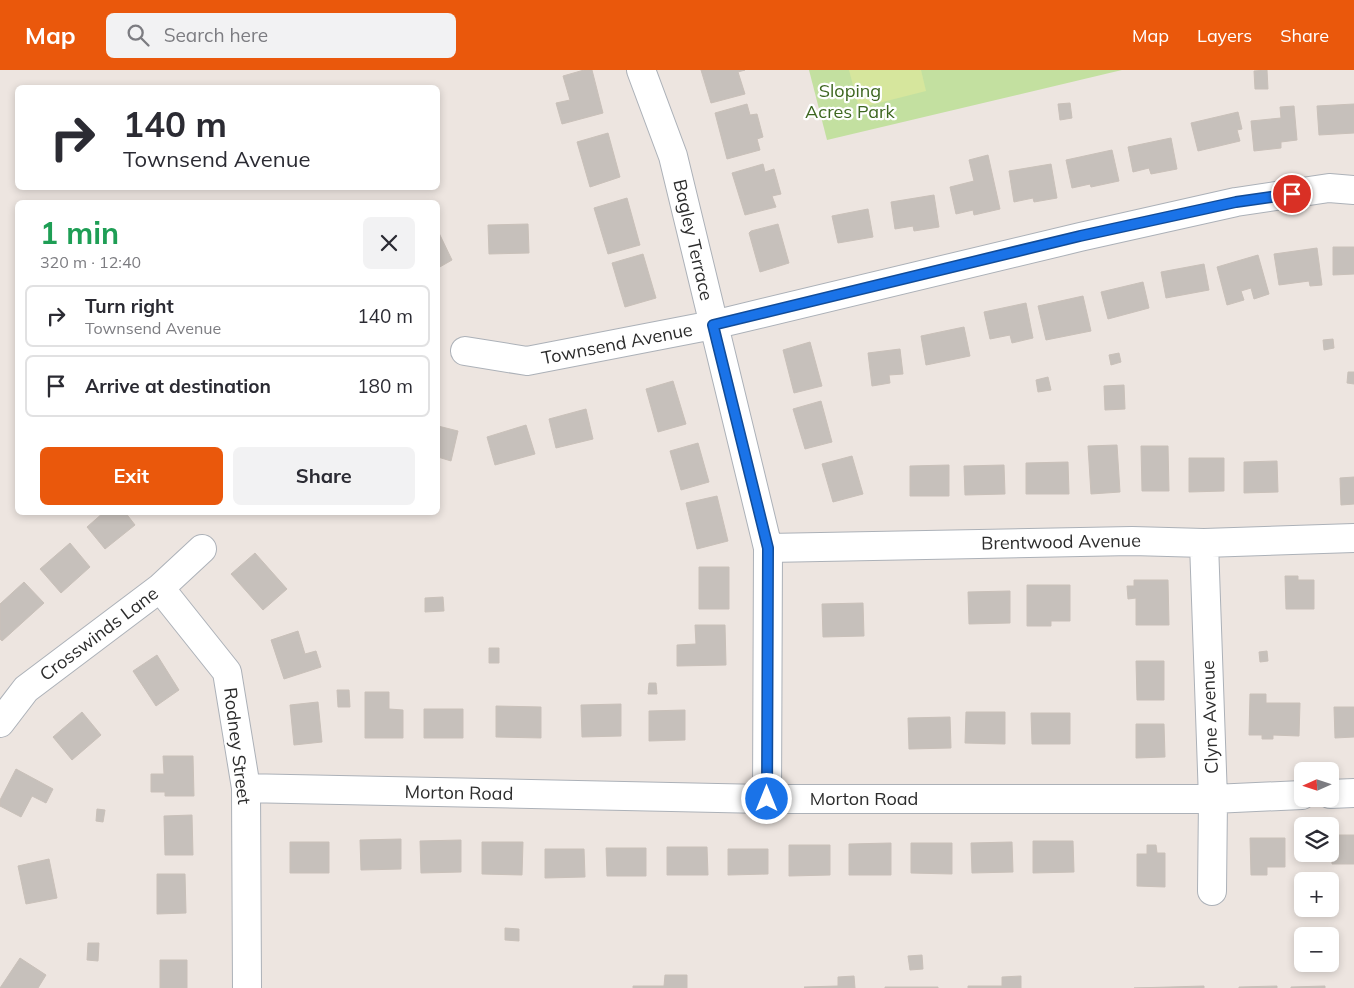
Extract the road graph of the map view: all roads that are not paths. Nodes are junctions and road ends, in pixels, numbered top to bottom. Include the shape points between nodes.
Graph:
1 (641, 70) edge
2 (1354, 190) edge
3 (713, 325) junction
4 (465, 351) dead end
5 (1354, 538) edge
6 (1204, 543) junction
7 (768, 548) junction
8 (202, 549) dead end
9 (160, 588) junction
10 (0, 723) edge
11 (246, 788) junction
12 (1354, 793) edge
13 (1339, 794) edge
14 (1294, 795) edge
15 (767, 799) junction
16 (1213, 799) junction
17 (1212, 891) dead end
18 (247, 988) edge

1 - 3 street, Bagley Terrace via 673,156
2 - 3 street, Townsend Avenue via 1329,188 1236,202 1080,236
3 - 4 street, Townsend Avenue via 527,362
3 - 7 street, Bagley Terrace
5 - 6 street, Brentwood Avenue
6 - 7 street, Brentwood Avenue via 1132,541
6 - 16 street, Clyne Avenue
7 - 15 street, Bagley Terrace
8 - 9 street, Crosswinds Lane
9 - 10 street, Crosswinds Lane via 26,689
9 - 11 street, Rodney Street via 227,672
11 - 15 street, Morton Road
11 - 18 street, Rodney Street
12 - 13 street
14 - 16 street, Morton Road
15 - 16 street, Morton Road
16 - 17 street, Clyne Avenue

